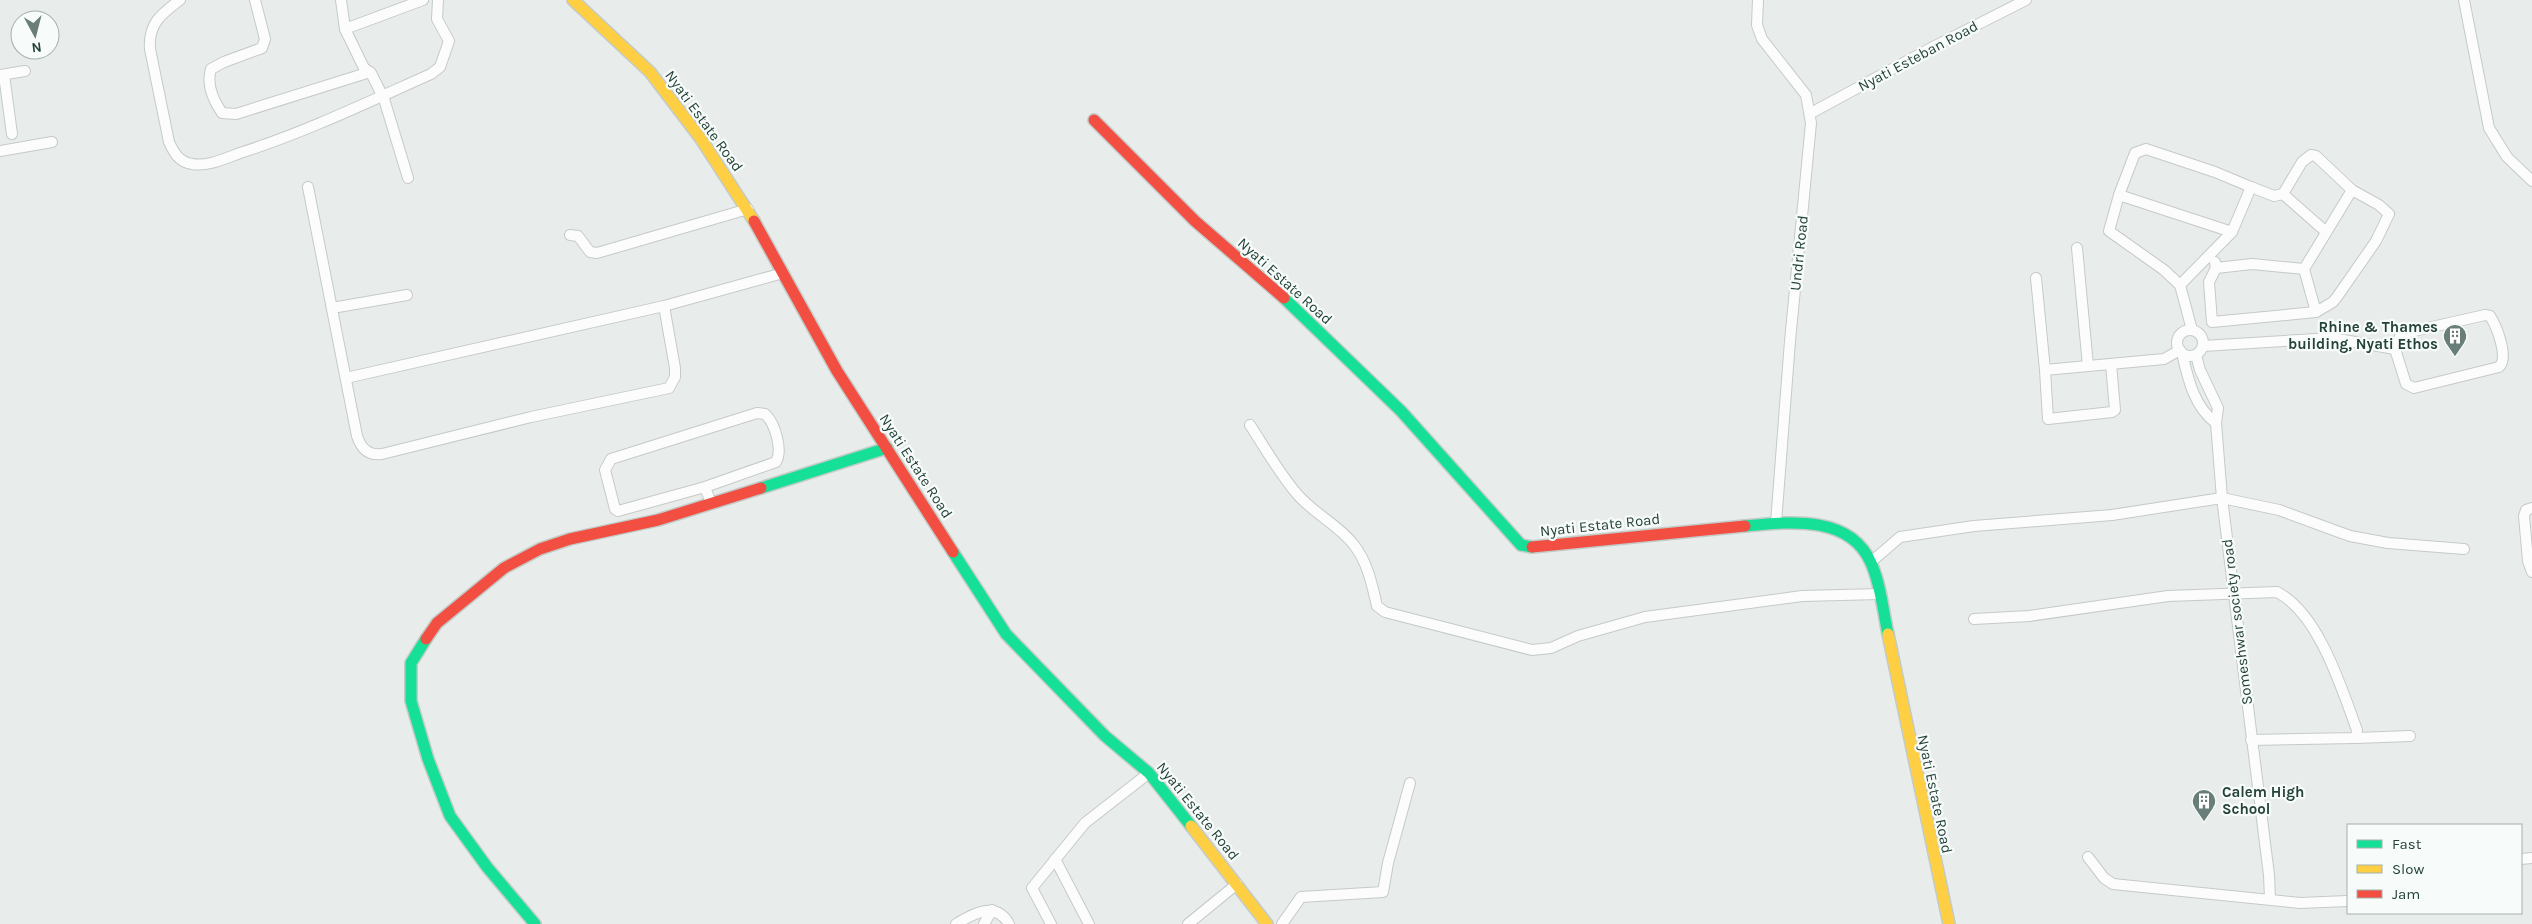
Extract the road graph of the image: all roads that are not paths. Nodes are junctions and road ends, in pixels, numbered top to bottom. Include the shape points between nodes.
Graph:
1 (180, 0) edge
2 (255, 0) edge
3 (341, 0) edge
4 (423, 0) edge
5 (438, 0) edge
6 (574, 0) edge
7 (1758, 0) edge
8 (2026, 0) edge
9 (2464, 0) edge
10 (345, 29) junction
11 (25, 71) dead end
12 (370, 72) junction
13 (2, 75) edge
14 (383, 96) junction
15 (1811, 113) junction
16 (1094, 120) dead end
17 (12, 134) dead end
18 (52, 142) dead end
19 (0, 150) edge
20 (408, 178) dead end
21 (2532, 181) edge
22 (308, 187) dead end
23 (2251, 188) junction
24 (2352, 190) junction
25 (2283, 194) junction
26 (2120, 195) junction
27 (748, 209) junction
28 (2325, 231) junction
29 (2232, 232) junction
30 (570, 235) dead end
31 (2077, 248) dead end
32 (2214, 251) junction
33 (2216, 268) junction
34 (2304, 269) junction
35 (783, 273) junction
36 (2036, 278) dead end
37 (2180, 285) junction
38 (407, 295) dead end
39 (664, 306) junction
40 (332, 308) junction
41 (2316, 312) junction
42 (2192, 330) junction
43 (2203, 346) junction
44 (2395, 349) junction
45 (2181, 352) junction
46 (2196, 355) junction
47 (2111, 364) junction
48 (2088, 366) junction
49 (2045, 370) junction
50 (346, 378) junction
51 (2216, 424) junction
52 (1250, 425) dead end
53 (887, 448) junction
54 (705, 488) junction
55 (2222, 498) junction
56 (711, 504) junction
57 (2532, 508) edge
58 (1776, 523) junction
59 (2464, 549) dead end
60 (1871, 562) junction
61 (2532, 572) edge
62 (1880, 594) junction
63 (2233, 595) junction
64 (1974, 619) dead end
65 (2410, 736) dead end
66 (2356, 738) junction
67 (2251, 740) junction
68 (1149, 773) junction
69 (1410, 783) dead end
70 (2088, 857) dead end
71 (1055, 859) junction
72 (1238, 884) junction
73 (2270, 900) junction
74 (2347, 900) edge
75 (992, 910) junction
76 (535, 924) edge
77 (956, 924) edge
78 (984, 924) edge
79 (1009, 924) edge
80 (1051, 924) edge
81 (1089, 924) edge
82 (1188, 924) edge
83 (1268, 924) edge
84 (1282, 924) edge
85 (1949, 924) edge

1 - 14 street via 154,23 149,35 169,142 173,153 182,161 212,163 289,137
2 - 12 street via 265,38 262,48 217,65 211,69 208,79 214,102 222,113 236,114
3 - 10 street
4 - 10 street
5 - 14 street via 437,19 448,42 440,67
6 - 27 street, Nyati Estate Road via 650,72
7 - 15 street, Undri Road via 1757,26 1762,39 1806,95
8 - 15 street, Nyati Esteban Road
9 - 21 street via 2489,128 2507,157
10 - 12 street via 364,68
11 - 13 street
12 - 14 street
13 - 17 street
14 - 20 street
15 - 58 street, Undri Road
16 - 58 street, Nyati Estate Road via 1195,221 1251,268 1367,376 1521,545 1534,547
18 - 19 street
22 - 40 street
23 - 25 street via 2274,196
23 - 26 street via 2146,148 2135,153
23 - 29 street
24 - 25 street via 2311,155 2302,162
24 - 28 street
24 - 41 street via 2389,214 2376,241 2337,297
25 - 28 street
26 - 29 street
26 - 37 street via 2109,231
27 - 30 street via 597,253 590,252 578,236
27 - 35 street, Nyati Estate Road
28 - 34 street
29 - 32 street
31 - 48 street
32 - 33 street
32 - 37 street
33 - 34 street via 2252,264
33 - 41 street via 2209,282 2212,322
34 - 41 street
35 - 39 street
35 - 53 street, Nyati Estate Road via 837,371
36 - 49 street
37 - 42 street
38 - 40 street
39 - 50 street
39 - 50 street via 675,377 668,388 661,391 531,417 376,454 365,451 359,442
40 - 50 street
42 - 43 street via 2200,334
42 - 45 street via 2178,338
43 - 44 street via 2332,338
43 - 46 street
44 - 44 street via 2401,334 2484,315 2494,321 2504,363 2489,370 2414,388 2406,384
45 - 46 street via 2188,356
45 - 47 street via 2164,359
45 - 51 street via 2204,414
46 - 51 street, Someshwar society road via 2218,408
47 - 48 street
47 - 49 street via 2115,410 2048,419
48 - 49 street
51 - 55 street, Someshwar society road
52 - 62 street via 1297,494 1354,545 1369,576 1376,606 1385,612 1532,650 1552,648 1578,636 1645,618 1802,596
53 - 56 street
53 - 68 street, Nyati Estate Road via 1006,634 1106,736
54 - 54 street via 618,511 605,470 611,459 757,413 770,418 779,448 780,456 776,462
54 - 56 street
55 - 59 street via 2279,510 2350,536 2388,543
55 - 60 street via 2112,515 1974,526 1900,537
55 - 63 street, Someshwar society road
56 - 76 street via 658,520 570,539 526,556 504,568 437,623 411,663 411,701 428,759 450,816
57 - 61 street via 2526,510 2524,516
58 - 60 street, Nyati Estate Road via 1820,523 1845,534
60 - 62 street, Nyati Estate Road
62 - 85 street, Nyati Estate Road
63 - 64 street via 2168,596 2048,614
63 - 66 street via 2277,592 2287,597 2304,616 2325,650 2357,730
63 - 67 street, Someshwar society road
65 - 66 street
66 - 67 street
67 - 73 street, Someshwar society road
68 - 71 street via 1085,823
68 - 72 street, Nyati Estate Road
69 - 84 street via 1383,892 1301,897
70 - 73 street via 2112,884
71 - 80 street via 1032,888
71 - 81 street
72 - 82 street
72 - 83 street, Nyati Estate Road
73 - 74 street via 2300,903
75 - 77 street via 974,913
75 - 78 street
75 - 79 street via 1004,916

